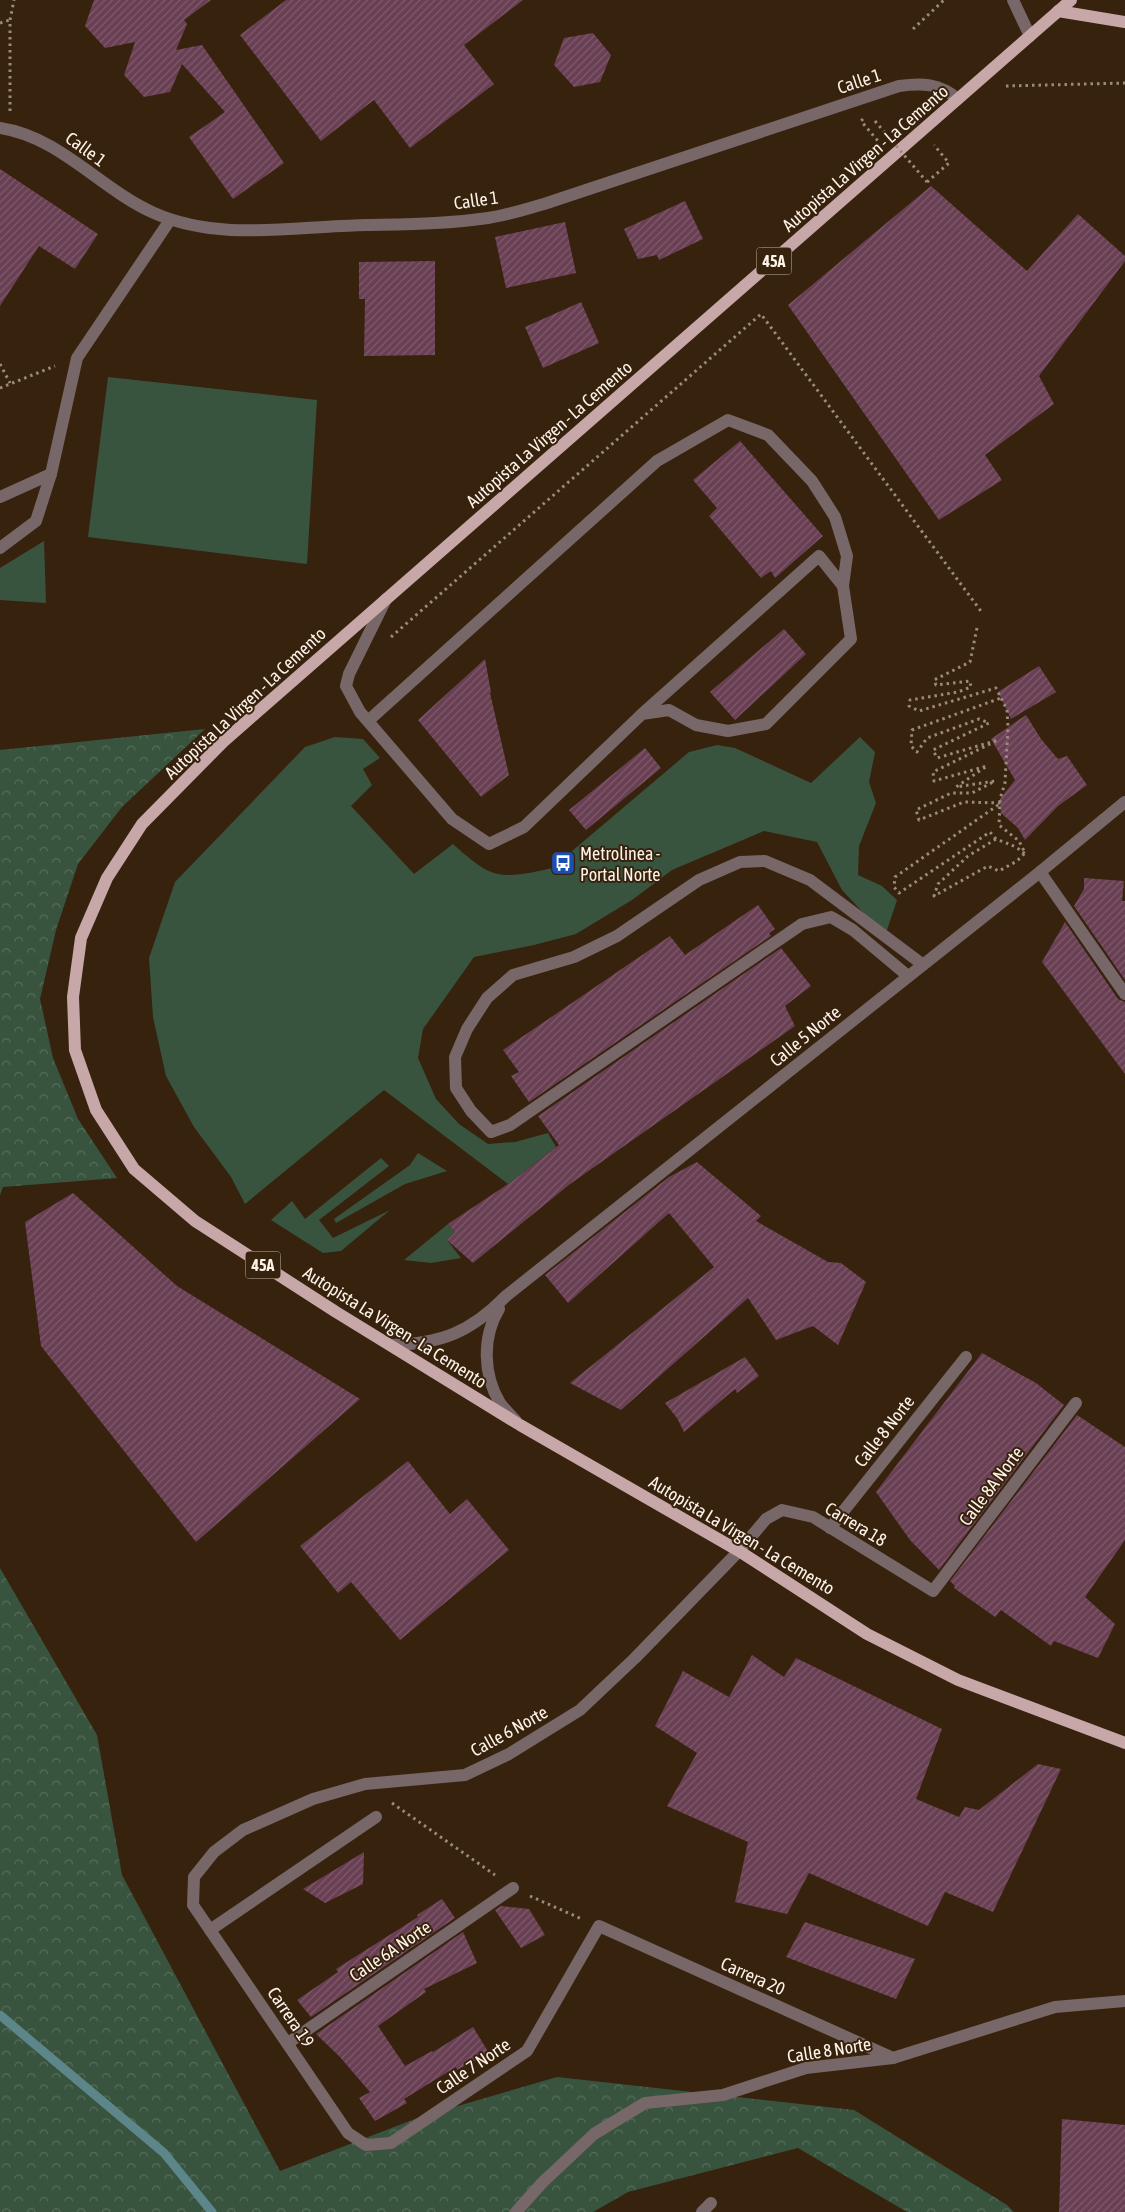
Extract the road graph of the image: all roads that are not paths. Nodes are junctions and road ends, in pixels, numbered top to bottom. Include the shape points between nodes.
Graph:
1 (1013, 0) edge
2 (1071, 0) edge
3 (1058, 11) junction
4 (1125, 22) edge
5 (1030, 36) junction
6 (958, 99) junction
7 (5, 128) edge
8 (170, 220) junction
9 (51, 474) junction
10 (0, 497) edge
11 (0, 548) edge
12 (843, 586) junction
13 (386, 599) junction
14 (642, 714) junction
15 (368, 721) junction
16 (1125, 802) edge
17 (1040, 872) junction
18 (922, 964) junction
19 (908, 976) junction
20 (1125, 994) edge
21 (506, 1296) junction
22 (391, 1344) junction
23 (966, 1357) dead end
24 (1076, 1403) dead end
25 (520, 1425) junction
26 (830, 1528) junction
27 (739, 1551) junction
28 (934, 1591) joint
29 (1125, 1743) edge
30 (376, 1817) dead end
31 (513, 1888) road end
32 (193, 1904) joint
33 (599, 1926) joint
34 (210, 1930) junction
35 (1125, 2000) edge
36 (288, 2042) junction
37 (893, 2058) junction
38 (366, 2145) joint
39 (516, 2212) edge

1 - 5 street
2 - 3 main road, Autopista La Virgen - La Cemento / 45A
3 - 4 main road
3 - 5 main road, Autopista La Virgen - La Cemento / 45A
5 - 6 main road, Autopista La Virgen - La Cemento / 45A
6 - 8 street, Calle 1 via 941,87 930,84 898,86 547,203 490,218 246,230 196,227
6 - 13 main road, Autopista La Virgen - La Cemento / 45A
7 - 8 street, Calle 1 via 43,141 111,189
8 - 9 street via 78,358
9 - 10 street
9 - 11 street via 36,521
12 - 14 street via 819,556
12 - 14 street via 851,638 766,724 728,731 696,725 669,710
12 - 15 street via 847,556 835,518 812,481 768,435 728,420 658,461
13 - 15 street via 346,686
13 - 22 main road, Autopista La Virgen - La Cemento / 45A via 223,742 142,824 107,878 81,938 73,997 75,1050 96,1110 134,1169 195,1221
14 - 15 street via 524,827 489,844 452,818
16 - 17 street, Calle 5 Norte
17 - 18 street, Calle 5 Norte
17 - 20 street
18 - 19 street, Calle 5 Norte
18 - 19 street via 810,880 765,861 740,862 699,880 617,936 574,957 513,975 487,998 467,1029 455,1057 456,1088 490,1132 510,1125 802,924 831,917 854,930
19 - 21 street, Calle 5 Norte
21 - 22 street, Calle 5 Norte via 488,1315 466,1330 417,1344
21 - 25 street, Calle 5 Norte via 492,1321 486,1349 488,1368 500,1403
22 - 25 main road, Autopista La Virgen - La Cemento / 45A
23 - 26 street, Calle 8 Norte
24 - 28 street, Calle 8A Norte
25 - 27 main road, Autopista La Virgen - La Cemento / 45A
26 - 27 street, Carrera 18 via 813,1517 782,1510 766,1519
26 - 28 street, Carrera 18
27 - 29 main road, Autopista La Virgen - La Cemento / 45A via 867,1634 958,1680
27 - 32 street, Calle 6 Norte via 580,1710 509,1754 464,1775 365,1784 313,1799 243,1830 214,1852 194,1877
30 - 34 street
31 - 36 street, Calle 6A Norte
32 - 34 street, Carrera 19
33 - 37 street, Carrera 20
33 - 38 street, Calle 7 Norte via 527,2051 391,2143
34 - 36 street, Carrera 19
35 - 37 street, Calle 8 Norte via 1055,2007
36 - 38 street, Carrera 19 via 348,2133
37 - 39 street, Calle 8 Norte via 806,2068 722,2095 645,2103 594,2134

